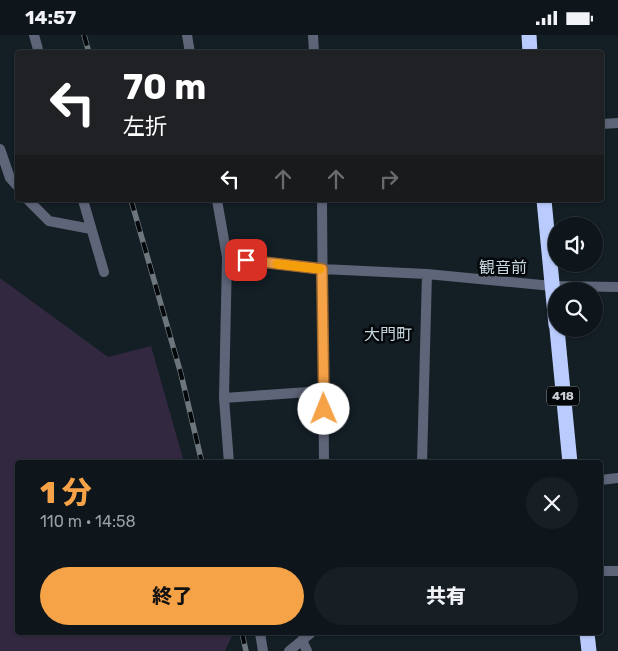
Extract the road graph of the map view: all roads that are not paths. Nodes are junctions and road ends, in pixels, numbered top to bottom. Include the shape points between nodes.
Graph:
1 (34, 35) edge
2 (188, 35) edge
3 (313, 35) edge
4 (529, 35) edge
5 (38, 50) edge
6 (190, 50) edge
7 (314, 50) edge
8 (530, 50) edge
9 (618, 123) edge
10 (604, 124) edge
11 (0, 149) edge
12 (15, 184) edge
13 (30, 202) edge
14 (84, 202) edge
15 (217, 202) edge
16 (322, 202) edge
17 (544, 202) edge
18 (91, 229) junction
19 (227, 257) junction
20 (322, 269) junction
21 (104, 272) dead end
22 (427, 274) junction
23 (552, 282) edge
24 (548, 286) edge
25 (603, 287) edge
26 (618, 287) edge
27 (557, 337) edge
28 (323, 391) junction
29 (224, 398) junction
30 (229, 460) edge
31 (324, 460) edge
32 (422, 460) edge
33 (570, 460) edge
34 (618, 478) edge
35 (603, 480) edge
36 (603, 571) edge
37 (618, 571) edge
38 (260, 635) edge
39 (587, 635) edge
40 (305, 646) edge
41 (263, 651) edge
42 (289, 651) edge
43 (589, 651) edge

1 - 5 street
2 - 6 street
3 - 7 street
4 - 8 highway
9 - 10 street
11 - 12 street
13 - 18 street via 49,221
14 - 18 street
15 - 19 street
16 - 20 street
17 - 23 highway, 418
18 - 21 street
19 - 20 street
19 - 29 street
20 - 22 street
20 - 28 street
22 - 24 street
22 - 32 street
25 - 26 street
27 - 33 highway, 418
28 - 29 street
28 - 31 street
29 - 30 street
34 - 35 street
36 - 37 street
38 - 41 street
39 - 43 highway
40 - 42 street

